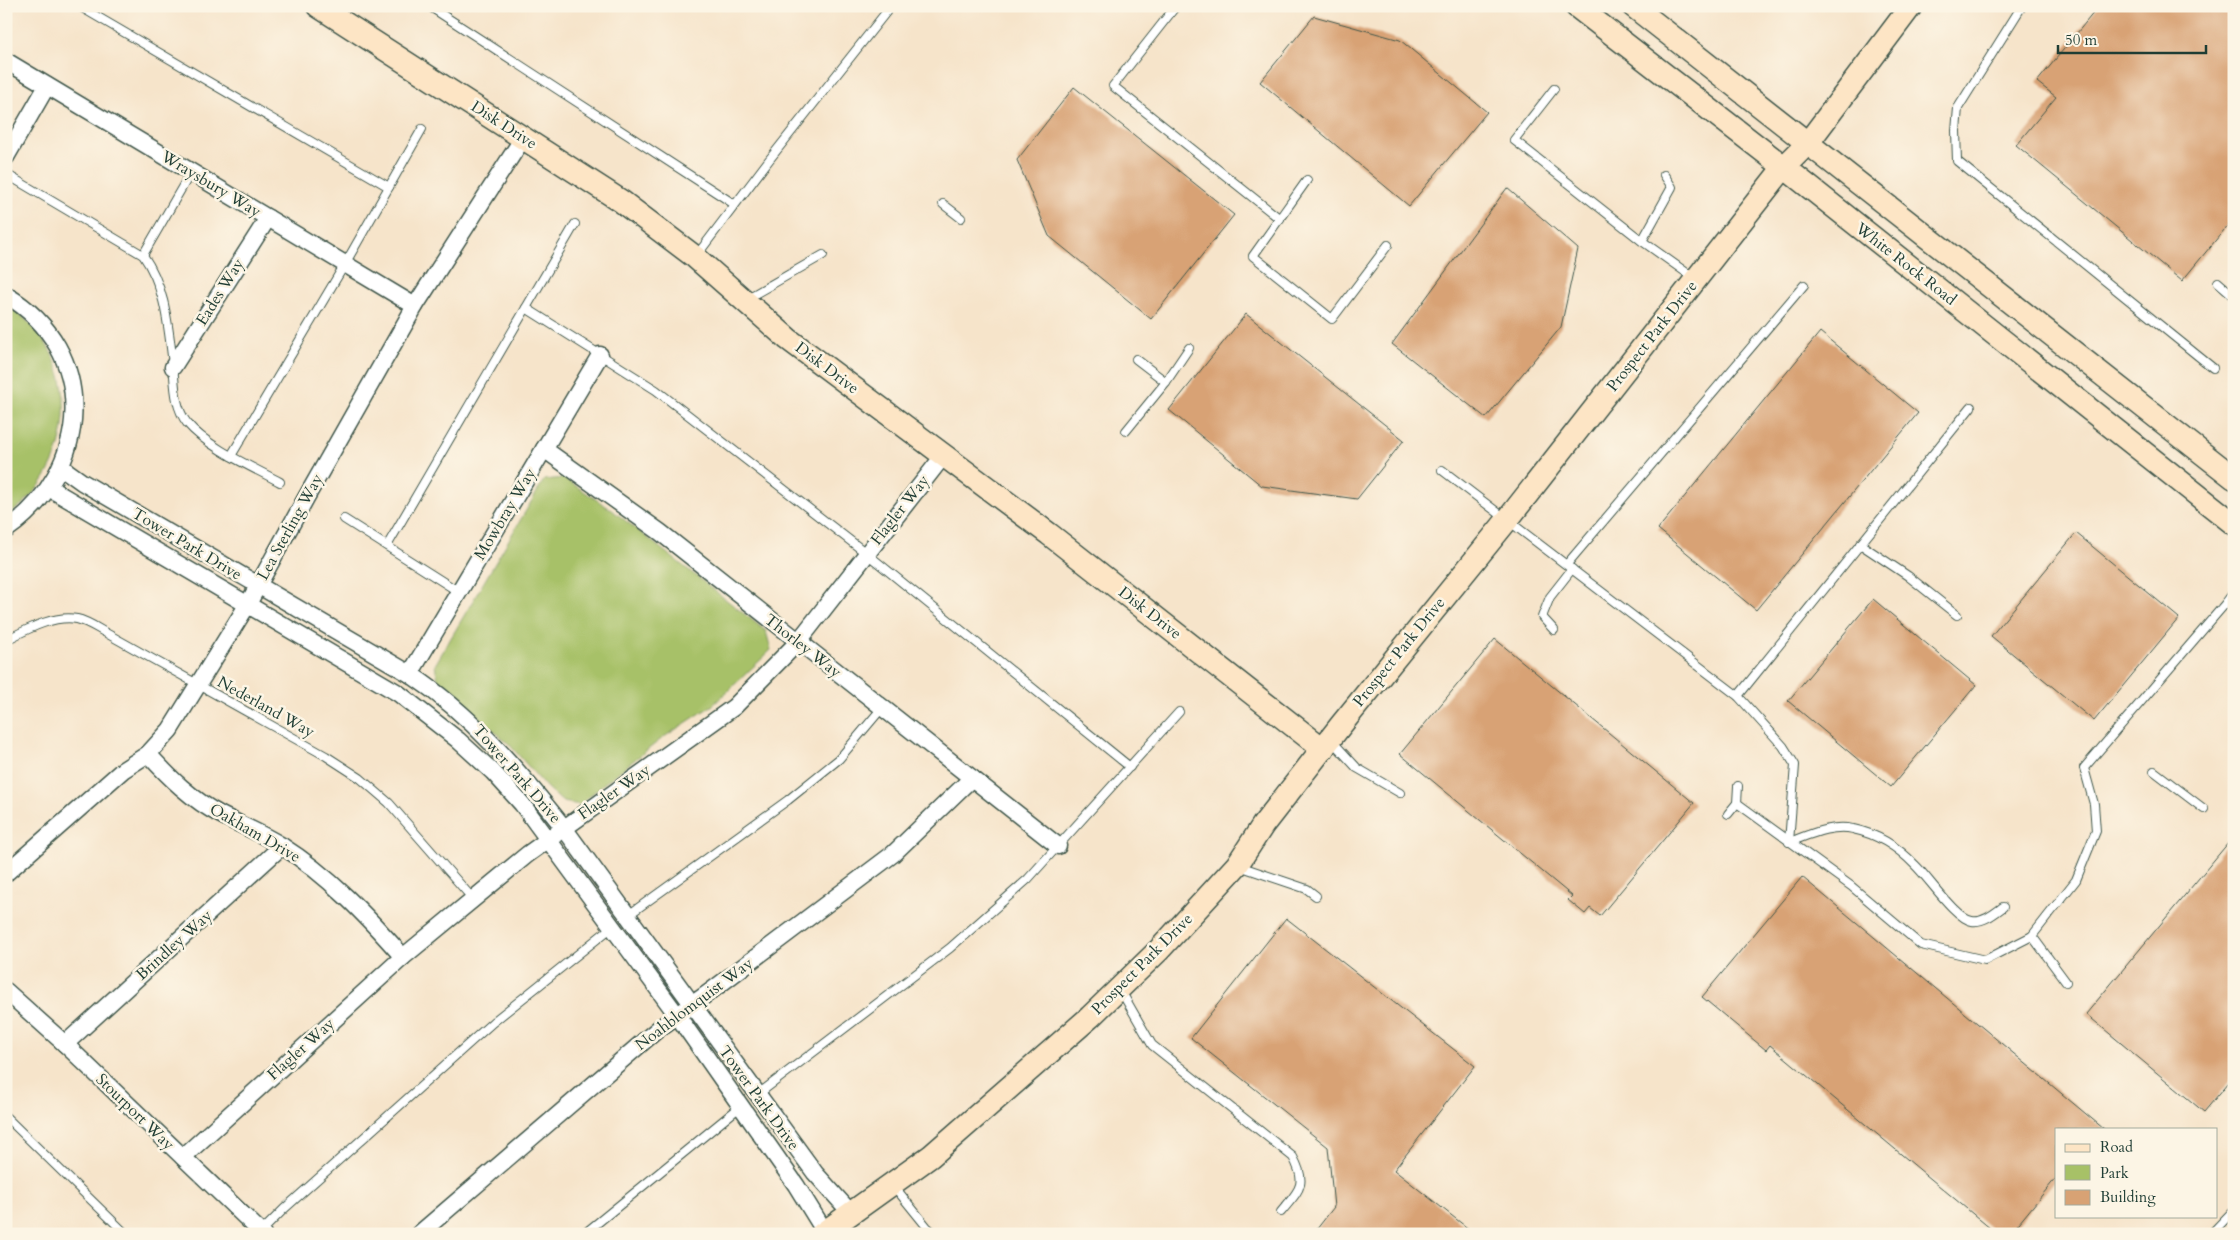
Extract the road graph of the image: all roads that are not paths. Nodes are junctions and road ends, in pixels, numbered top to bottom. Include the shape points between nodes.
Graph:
1 (79, 6) edge
2 (318, 6) edge
3 (429, 6) edge
4 (891, 6) edge
5 (1176, 6) edge
6 (1576, 6) edge
7 (1633, 6) edge
8 (1911, 6) edge
9 (2022, 6) edge
10 (6, 62) edge
11 (47, 86) junction
12 (1554, 90) dead end
13 (422, 129) dead end
14 (523, 138) junction
15 (1806, 144) junction
16 (6, 157) edge
17 (1784, 167) junction
18 (191, 172) junction
19 (6, 174) edge
20 (1664, 175) dead end
21 (1307, 180) dead end
22 (389, 187) junction
23 (734, 204) junction
24 (944, 204) dead end
25 (268, 218) junction
26 (961, 218) dead end
27 (1280, 219) junction
28 (574, 224) dead end
29 (1642, 241) junction
30 (1388, 245) dead end
31 (143, 255) junction
32 (823, 255) dead end
33 (695, 257) junction
34 (345, 264) junction
35 (1696, 280) junction
36 (2218, 282) dead end
37 (1804, 285) dead end
38 (6, 295) edge
39 (2234, 296) edge
40 (744, 300) junction
41 (415, 306) junction
42 (526, 308) junction
43 (1189, 348) dead end
44 (600, 355) junction
45 (1136, 359) dead end
46 (173, 367) junction
47 (2214, 368) dead end
48 (1166, 382) junction
49 (1971, 407) dead end
50 (1126, 431) dead end
51 (544, 449) junction
52 (944, 455) junction
53 (231, 456) junction
54 (61, 467) junction
55 (1442, 470) dead end
56 (2234, 478) edge
57 (280, 482) dead end
58 (49, 488) junction
59 (344, 519) dead end
60 (1508, 519) junction
61 (2234, 524) edge
62 (6, 530) edge
63 (1860, 544) junction
64 (387, 546) junction
65 (866, 553) junction
66 (1569, 567) junction
67 (258, 586) junction
68 (460, 592) junction
69 (2234, 592) edge
70 (248, 604) junction
71 (1957, 615) dead end
72 (1554, 630) dead end
73 (6, 640) edge
74 (798, 642) junction
75 (410, 674) junction
76 (198, 686) junction
77 (1738, 696) junction
78 (882, 708) junction
79 (1179, 712) dead end
80 (1327, 744) junction
81 (148, 754) junction
82 (1130, 767) junction
83 (2154, 771) dead end
84 (972, 778) junction
85 (1738, 786) dead end
86 (1400, 793) dead end
87 (1737, 802) junction
88 (2204, 809) dead end
89 (1728, 814) dead end
90 (564, 828) junction
91 (548, 839) junction
92 (1789, 842) junction
93 (282, 846) junction
94 (1058, 846) junction
95 (1237, 865) junction
96 (6, 873) edge
97 (1316, 896) dead end
98 (473, 899) junction
99 (2003, 907) dead end
100 (627, 916) junction
101 (612, 927) junction
102 (2032, 936) junction
103 (403, 957) junction
104 (2066, 982) dead end
105 (1120, 988) junction
106 (6, 991) edge
107 (691, 1005) junction
108 (677, 1015) junction
109 (65, 1044) junction
110 (757, 1095) junction
111 (741, 1106) junction
112 (6, 1117) edge
113 (183, 1157) junction
114 (892, 1184) junction
115 (2234, 1210) edge
116 (1281, 1212) dead end
117 (835, 1227) edge
118 (262, 1233) edge
119 (126, 1234) edge
120 (418, 1234) edge
121 (584, 1234) edge
122 (936, 1234) edge
123 (2211, 1234) edge

1 - 22 lane
2 - 14 street, Disk Drive
3 - 23 lane
4 - 23 lane
5 - 27 lane via 1113,86
6 - 17 street, White Rock Road
7 - 15 street, White Rock Road
8 - 15 street, Prospect Park Drive
9 - 47 lane via 1958,108 1957,161
10 - 11 street, Wraysbury Way
11 - 16 street
11 - 18 street, Wraysbury Way
12 - 29 lane via 1514,140
13 - 22 lane
14 - 33 street, Disk Drive via 621,201
14 - 41 street, Lea Sterling Way
15 - 17 street, Prospect Park Drive
15 - 56 street, White Rock Road
17 - 35 street, Prospect Park Drive
17 - 61 street, White Rock Road
18 - 25 street, Wraysbury Way
18 - 31 lane
19 - 31 lane
20 - 29 lane via 1672,187
21 - 27 lane
22 - 34 lane
23 - 33 lane
24 - 26 lane
25 - 34 street, Wraysbury Way
25 - 46 street, Eades Way
27 - 30 lane via 1253,256 1332,319
28 - 42 lane
29 - 35 lane
31 - 46 lane via 163,296
32 - 40 lane
33 - 40 street, Disk Drive
34 - 41 street, Wraysbury Way
34 - 53 lane
35 - 60 street, Prospect Park Drive
36 - 39 lane
37 - 66 lane
38 - 54 street via 37,317 56,343 70,372 74,406 72,434
40 - 52 street, Disk Drive via 788,339
41 - 67 street, Lea Sterling Way
42 - 44 lane
42 - 64 lane
43 - 48 lane
44 - 51 street, Mowbray Way
44 - 65 lane via 656,390
45 - 48 lane
46 - 53 lane via 174,390 182,415 195,431
48 - 50 lane
49 - 63 lane
51 - 68 street, Mowbray Way
51 - 74 street, Thorley Way via 660,532
52 - 65 street, Flagler Way
52 - 80 street, Disk Drive
53 - 57 lane
54 - 58 street
54 - 67 street, Tower Park Drive
55 - 60 lane
58 - 62 street via 29,513
58 - 70 street, Tower Park Drive
59 - 64 lane
60 - 66 lane
60 - 80 street, Prospect Park Drive
63 - 71 lane via 1908,576
63 - 77 lane
64 - 68 lane
65 - 74 street, Flagler Way
65 - 82 lane
66 - 72 lane via 1542,617
66 - 77 lane
67 - 70 street, Lea Sterling Way
67 - 75 street, Tower Park Drive
68 - 75 street, Mowbray Way
69 - 102 lane via 2084,768 2094,804 2096,831 2076,880
70 - 76 street, Lea Sterling Way
70 - 91 street, Tower Park Drive via 425,713 493,772
73 - 76 lane, Nederland Way via 32,627 62,618 79,620
74 - 78 street, Thorley Way
74 - 90 street, Flagler Way via 734,707
75 - 90 street, Tower Park Drive via 460,710 486,736
76 - 81 street, Lea Sterling Way via 170,730
76 - 98 lane, Nederland Way via 360,778 389,803
77 - 92 lane via 1783,746 1795,765
78 - 84 street, Thorley Way
78 - 100 lane via 838,759
79 - 82 lane
80 - 86 lane via 1356,768
80 - 95 street, Prospect Park Drive via 1263,825
81 - 93 street, Oakham Drive via 196,799
81 - 96 street, Lea Sterling Way via 123,770
82 - 94 lane
83 - 88 lane
84 - 94 street, Thorley Way
84 - 107 street, Noahblomquist Way via 893,854
85 - 87 lane
87 - 89 lane
87 - 92 lane
90 - 91 street, Flagler Way
90 - 100 street, Tower Park Drive
91 - 98 street, Flagler Way
91 - 101 street, Tower Park Drive
92 - 99 lane via 1822,830 1851,828 1872,834 1896,847 1916,865 1961,916 1972,922 1988,918
92 - 102 lane via 1851,886 1921,945 1985,960
93 - 103 street, Oakham Drive via 343,894
93 - 109 street, Brindley Way
94 - 110 lane via 1028,878 950,948
95 - 97 lane via 1307,889
95 - 105 street, Prospect Park Drive
98 - 103 street, Flagler Way
100 - 107 street, Tower Park Drive
101 - 108 street, Tower Park Drive
101 - 118 lane via 493,1022 284,1209
102 - 104 lane
103 - 113 street, Flagler Way
105 - 114 street, Prospect Park Drive via 931,1156
105 - 116 lane via 1152,1045 1293,1157 1301,1172 1299,1189
106 - 109 street, Stourport Way
107 - 108 street, Noahblomquist Way
107 - 110 street, Tower Park Drive
108 - 111 street, Tower Park Drive
108 - 120 street, Noahblomquist Way
109 - 113 street, Stourport Way
110 - 117 street, Tower Park Drive via 815,1173
111 - 117 street, Tower Park Drive via 796,1185
111 - 121 lane
112 - 119 lane
113 - 118 street, Stourport Way
114 - 117 street, Prospect Park Drive
114 - 122 lane
115 - 123 lane

